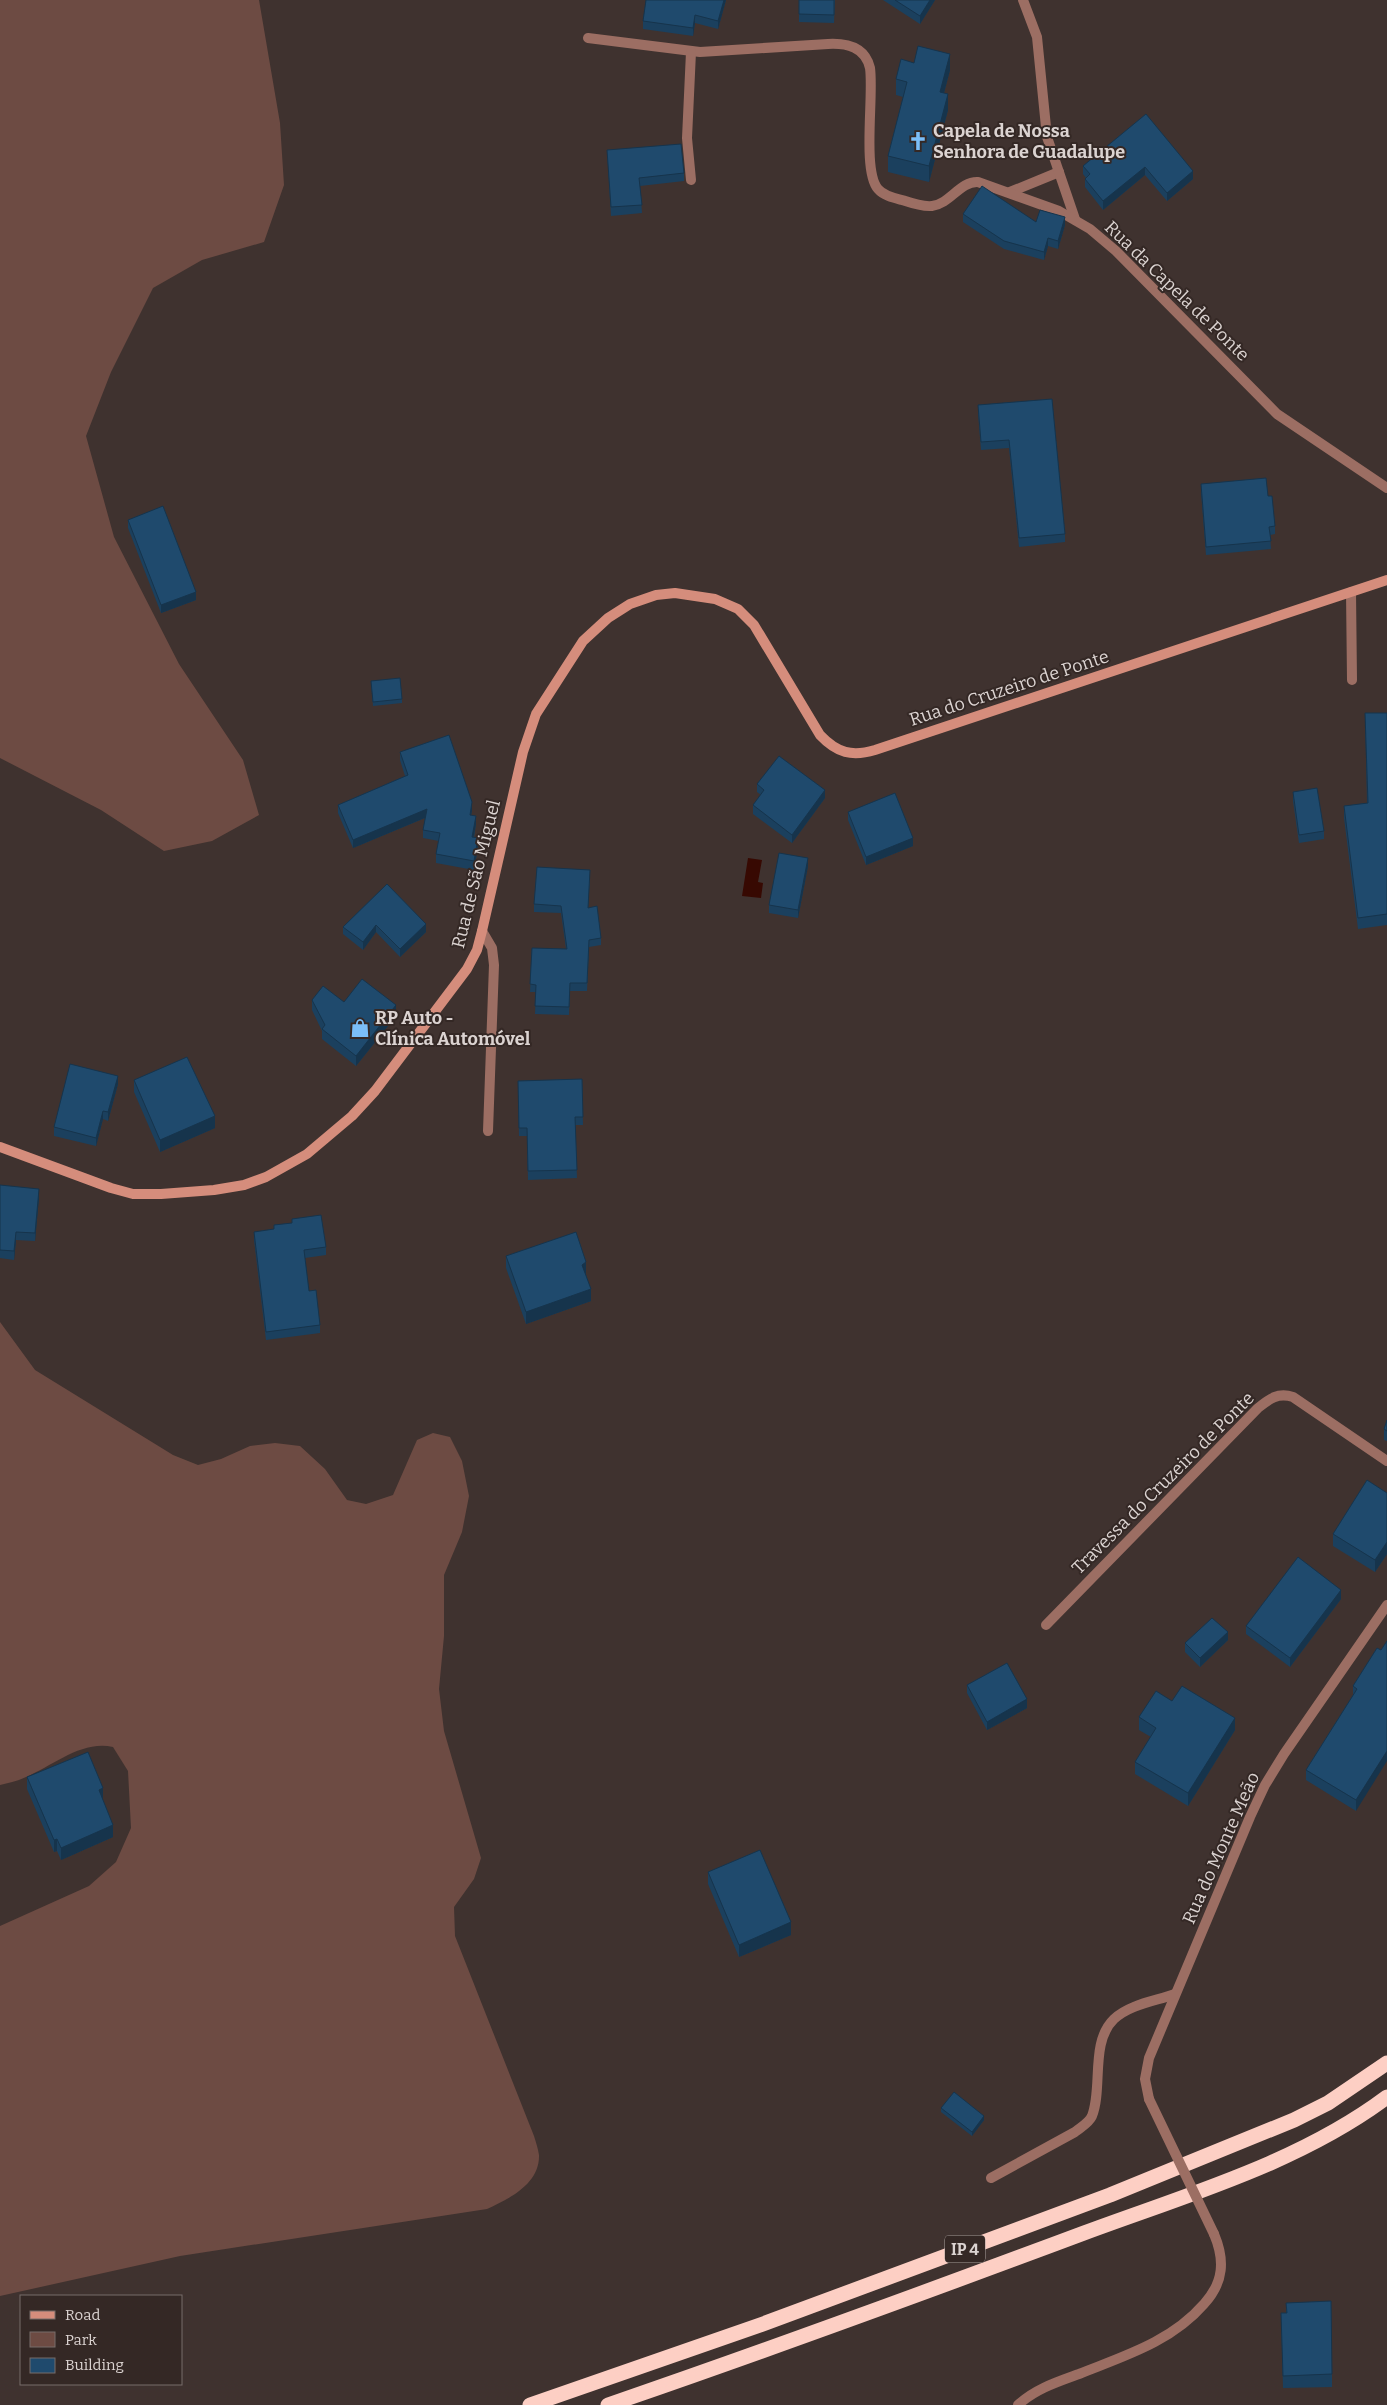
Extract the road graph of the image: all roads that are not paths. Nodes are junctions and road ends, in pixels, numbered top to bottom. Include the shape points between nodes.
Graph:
1 (1023, 0) edge
2 (588, 38) dead end
3 (691, 52) junction
4 (1059, 172) junction
5 (691, 180) dead end
6 (1010, 192) junction
7 (1075, 219) junction
8 (1387, 488) edge
9 (1387, 580) edge
10 (1351, 592) junction
11 (618, 611) joint
12 (1352, 680) dead end
13 (482, 931) junction
14 (488, 1131) dead end
15 (0, 1146) edge
16 (1387, 1461) edge
17 (1387, 1605) edge
18 (1046, 1625) dead end
19 (1175, 1994) junction
20 (1387, 2063) edge
21 (1387, 2097) edge
22 (991, 2178) dead end
23 (530, 2405) edge
24 (608, 2405) edge
25 (1018, 2405) edge

1 - 4 street via 1037,37 1044,125
2 - 3 street
3 - 5 street via 687,138
3 - 6 street, Rua da Capela de Ponte via 841,44 856,48 867,60 871,78 870,168 878,189 895,198 931,206 940,204 972,182
4 - 6 street
4 - 7 street
6 - 7 street, Rua da Capela de Ponte
7 - 8 street, Rua da Capela de Ponte via 1116,251 1277,414
9 - 10 street, Rua do Cruzeiro de Ponte
10 - 11 street, Rua do Cruzeiro de Ponte via 875,750 852,754 835,749 820,735 761,635 747,617 728,604 675,592 636,601
10 - 12 street
11 - 13 street, Rua de São Miguel via 579,647 532,722
13 - 14 street via 492,948 494,965
13 - 15 street, Rua de São Miguel via 461,978 367,1100 322,1142 266,1177 214,1190 133,1194
16 - 18 street, Travessa do Cruzeiro de Ponte via 1296,1399 1284,1395 1274,1397 1258,1408
17 - 19 street, Rua do Monte Meão via 1265,1785
19 - 22 street via 1133,2008 1109,2025 1102,2039 1093,2110 1088,2122
19 - 25 street, Rua do Monte Meão, bridge via 1146,2068 1145,2084 1149,2099 1214,2234 1222,2258 1218,2283 1208,2300 1186,2323 1145,2348 1047,2385
20 - 23 highway, IP 4 via 1343,2094 1294,2120 1120,2192 763,2324
21 - 24 highway, IP 4 via 1304,2146 1220,2183

